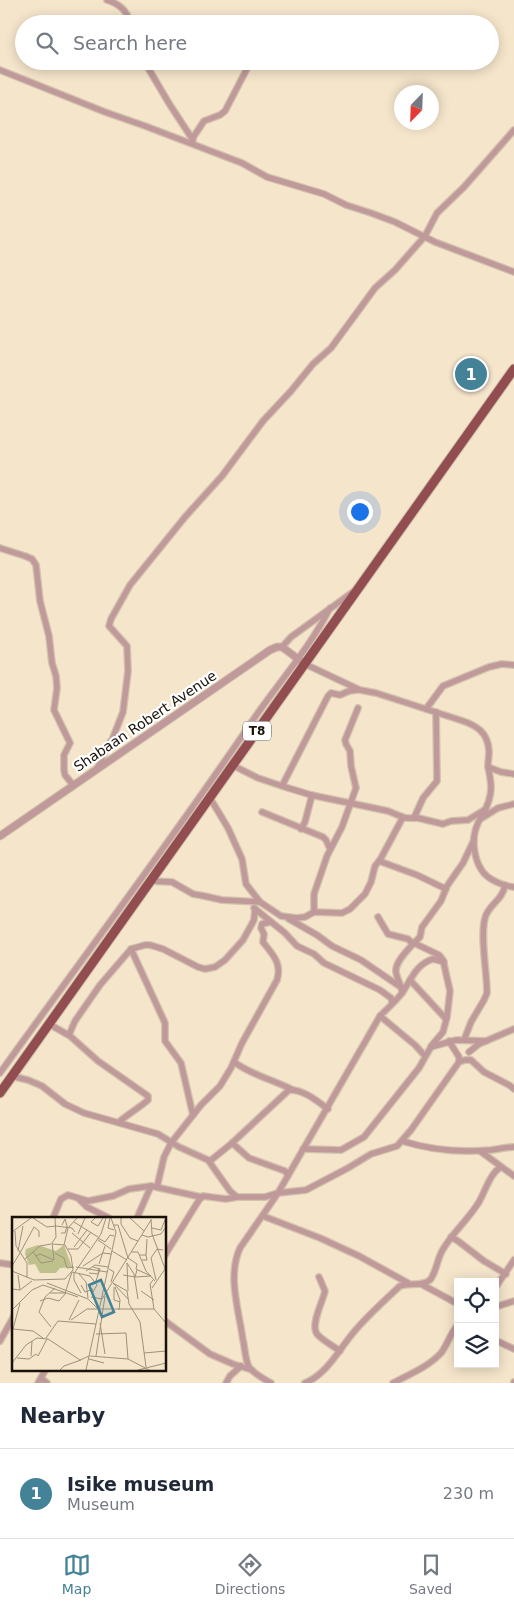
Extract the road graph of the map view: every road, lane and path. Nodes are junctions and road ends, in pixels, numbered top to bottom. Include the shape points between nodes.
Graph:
1 (107, 0) edge
2 (127, 15) edge
3 (0, 70) edge
4 (149, 70) edge
5 (246, 70) edge
6 (514, 130) edge
7 (192, 139) junction
8 (196, 145) junction
9 (424, 236) junction
10 (514, 272) edge
11 (514, 369) edge
12 (0, 548) edge
13 (355, 591) junction
14 (330, 608) junction
15 (282, 647) junction
16 (301, 662) junction
17 (514, 665) edge
18 (360, 690) junction
19 (358, 708) dead end
20 (426, 709) junction
21 (436, 712) junction
22 (232, 765) junction
23 (488, 767) junction
24 (97, 769) junction
25 (514, 774) edge
26 (73, 785) junction
27 (282, 786) junction
28 (312, 795) junction
29 (210, 798) junction
30 (349, 803) junction
31 (514, 804) edge
32 (486, 809) junction
33 (262, 812) dead end
34 (403, 817) junction
35 (414, 818) junction
36 (480, 819) junction
37 (301, 829) junction
38 (2, 832) edge
39 (474, 840) junction
40 (330, 849) junction
41 (379, 861) junction
42 (150, 881) junction
43 (505, 885) junction
44 (514, 887) edge
45 (446, 889) junction
46 (246, 900) junction
47 (260, 902) junction
48 (255, 909) junction
49 (314, 912) junction
50 (284, 917) junction
51 (378, 917) dead end
52 (270, 922) junction
53 (413, 944) junction
54 (131, 949) junction
55 (444, 962) junction
56 (410, 980) junction
57 (402, 991) junction
58 (392, 1002) junction
59 (380, 1016) junction
60 (446, 1019) junction
61 (49, 1024) junction
62 (514, 1029) edge
63 (69, 1035) junction
64 (464, 1040) junction
65 (449, 1041) junction
66 (486, 1041) junction
67 (431, 1047) junction
68 (469, 1052) dead end
69 (425, 1056) junction
70 (234, 1062) junction
71 (459, 1062) junction
72 (0, 1073) edge
73 (11, 1076) junction
74 (514, 1089) edge
75 (293, 1090) junction
76 (0, 1093) edge
77 (328, 1109) junction
78 (193, 1115) junction
79 (119, 1122) junction
80 (402, 1141) junction
81 (171, 1143) junction
82 (232, 1143) junction
83 (514, 1147) edge
84 (303, 1149) junction
85 (480, 1150) junction
86 (210, 1161) junction
87 (501, 1167) junction
88 (288, 1175) junction
89 (514, 1176) edge
90 (154, 1186) junction
91 (278, 1194) junction
92 (202, 1197) junction
93 (237, 1197) junction
94 (77, 1198) junction
95 (263, 1216) junction
96 (53, 1217) edge
97 (107, 1217) edge
98 (138, 1217) edge
99 (451, 1237) junction
100 (166, 1252) edge
101 (514, 1260) edge
102 (506, 1274) junction
103 (319, 1277) dead end
104 (499, 1283) edge
105 (410, 1284) junction
106 (420, 1284) junction
107 (514, 1301) edge
108 (454, 1302) edge
109 (499, 1306) edge
110 (12, 1320) edge
111 (166, 1323) edge
112 (454, 1330) edge
113 (0, 1341) edge
114 (499, 1342) edge
115 (514, 1349) edge
116 (340, 1351) junction
117 (242, 1366) junction
118 (254, 1371) junction
119 (40, 1381) edge
120 (397, 1382) edge
121 (48, 1383) edge
122 (226, 1383) edge
123 (271, 1383) edge
124 (305, 1383) edge

1 - 2 street via 124,9
3 - 8 street
4 - 7 street
5 - 7 street via 225,111 204,121
6 - 9 street via 437,213
7 - 8 street
8 - 9 street via 242,162 261,174 324,194
9 - 10 street
9 - 24 street via 375,288 330,348 263,420 222,476 130,585 109,626 127,646 125,707
11 - 13 highway, T8
12 - 26 street via 32,559 36,565 56,676 54,710 70,744 64,755 64,772
13 - 14 street
13 - 16 highway, T8
14 - 15 street
14 - 16 street
15 - 16 street
15 - 24 street, Shabaan Robert Avenue via 270,650
16 - 18 street
16 - 22 highway, T8
16 - 72 street
17 - 20 street via 489,667 444,686
18 - 20 street
18 - 27 street via 328,696
19 - 30 street via 345,740 356,788
20 - 21 street
21 - 23 street via 470,723 482,731 488,746
21 - 35 street via 437,781 423,798
22 - 27 street
22 - 29 highway, T8
23 - 25 street
23 - 32 street via 491,782
24 - 26 street, Shabaan Robert Avenue
26 - 38 street, Shabaan Robert Avenue
27 - 28 street
28 - 30 street
28 - 37 street
29 - 42 highway, T8
29 - 47 street via 242,859 246,884
30 - 34 street
30 - 40 street via 342,827
31 - 36 street via 498,808
32 - 35 street via 468,820 443,824
32 - 36 street
33 - 37 street
34 - 35 street
34 - 41 street
36 - 39 street
37 - 40 street via 326,839
39 - 43 street via 481,870
39 - 45 street
40 - 49 street via 314,894
41 - 45 street
41 - 49 street via 368,888 350,909 342,913
42 - 46 street via 172,882 197,895 222,900
42 - 61 highway, T8
43 - 44 street
43 - 64 street via 485,916 487,993
45 - 53 street
46 - 47 street
46 - 48 street
47 - 50 street
48 - 52 street
48 - 54 street via 254,920 243,940 215,967 198,967 150,945
49 - 50 street via 305,917
50 - 57 street via 361,960
51 - 53 street via 388,934 408,939
52 - 58 street via 297,946 380,990
52 - 70 street via 261,926 263,941 280,970
53 - 55 street via 439,955
53 - 57 street via 397,966
54 - 63 street via 100,985
54 - 78 street via 165,1023 165,1041 181,1063
55 - 56 street via 429,960
55 - 60 street via 450,991
56 - 57 street
56 - 60 street
57 - 58 street
58 - 59 street
59 - 69 street
59 - 77 street
60 - 67 street via 443,1032
61 - 63 street
61 - 73 highway, T8
62 - 66 street
63 - 79 street via 92,1057 148,1096 148,1100
64 - 65 street
64 - 66 street
65 - 67 street
65 - 71 street
66 - 68 street
67 - 69 street
69 - 84 street via 364,1138 341,1150
70 - 75 street via 251,1073
70 - 78 street via 220,1086
71 - 74 street via 471,1060 484,1072
71 - 80 street
73 - 76 highway, T8
73 - 79 street via 42,1086 65,1104 84,1113
75 - 77 street via 306,1094
75 - 82 street via 285,1093
77 - 84 street
78 - 81 street
79 - 81 street via 158,1134
80 - 85 street via 437,1150
80 - 91 street via 393,1148 365,1157 312,1188
81 - 86 street
81 - 90 street
82 - 86 street
82 - 88 street via 249,1158
83 - 85 street
84 - 88 street
85 - 87 street
86 - 93 street via 230,1192
87 - 89 street
87 - 99 street via 478,1204
88 - 91 street
90 - 92 street
90 - 94 street via 129,1189 88,1202
90 - 98 street
91 - 93 street
91 - 95 street
92 - 93 street
92 - 100 street
94 - 96 street via 64,1196
94 - 97 street
95 - 105 street via 359,1256
95 - 118 street via 240,1248 235,1272 246,1354
99 - 102 street
99 - 106 street via 440,1253 431,1278
101 - 102 street
102 - 104 street
103 - 116 street via 325,1291 315,1330
105 - 106 street
105 - 116 street via 400,1286 353,1333
106 - 108 street
107 - 109 street
110 - 113 street
111 - 117 street via 210,1354
112 - 120 street via 433,1360
114 - 115 street
116 - 124 street via 317,1377
117 - 118 street
117 - 122 street
118 - 123 street
119 - 121 street

